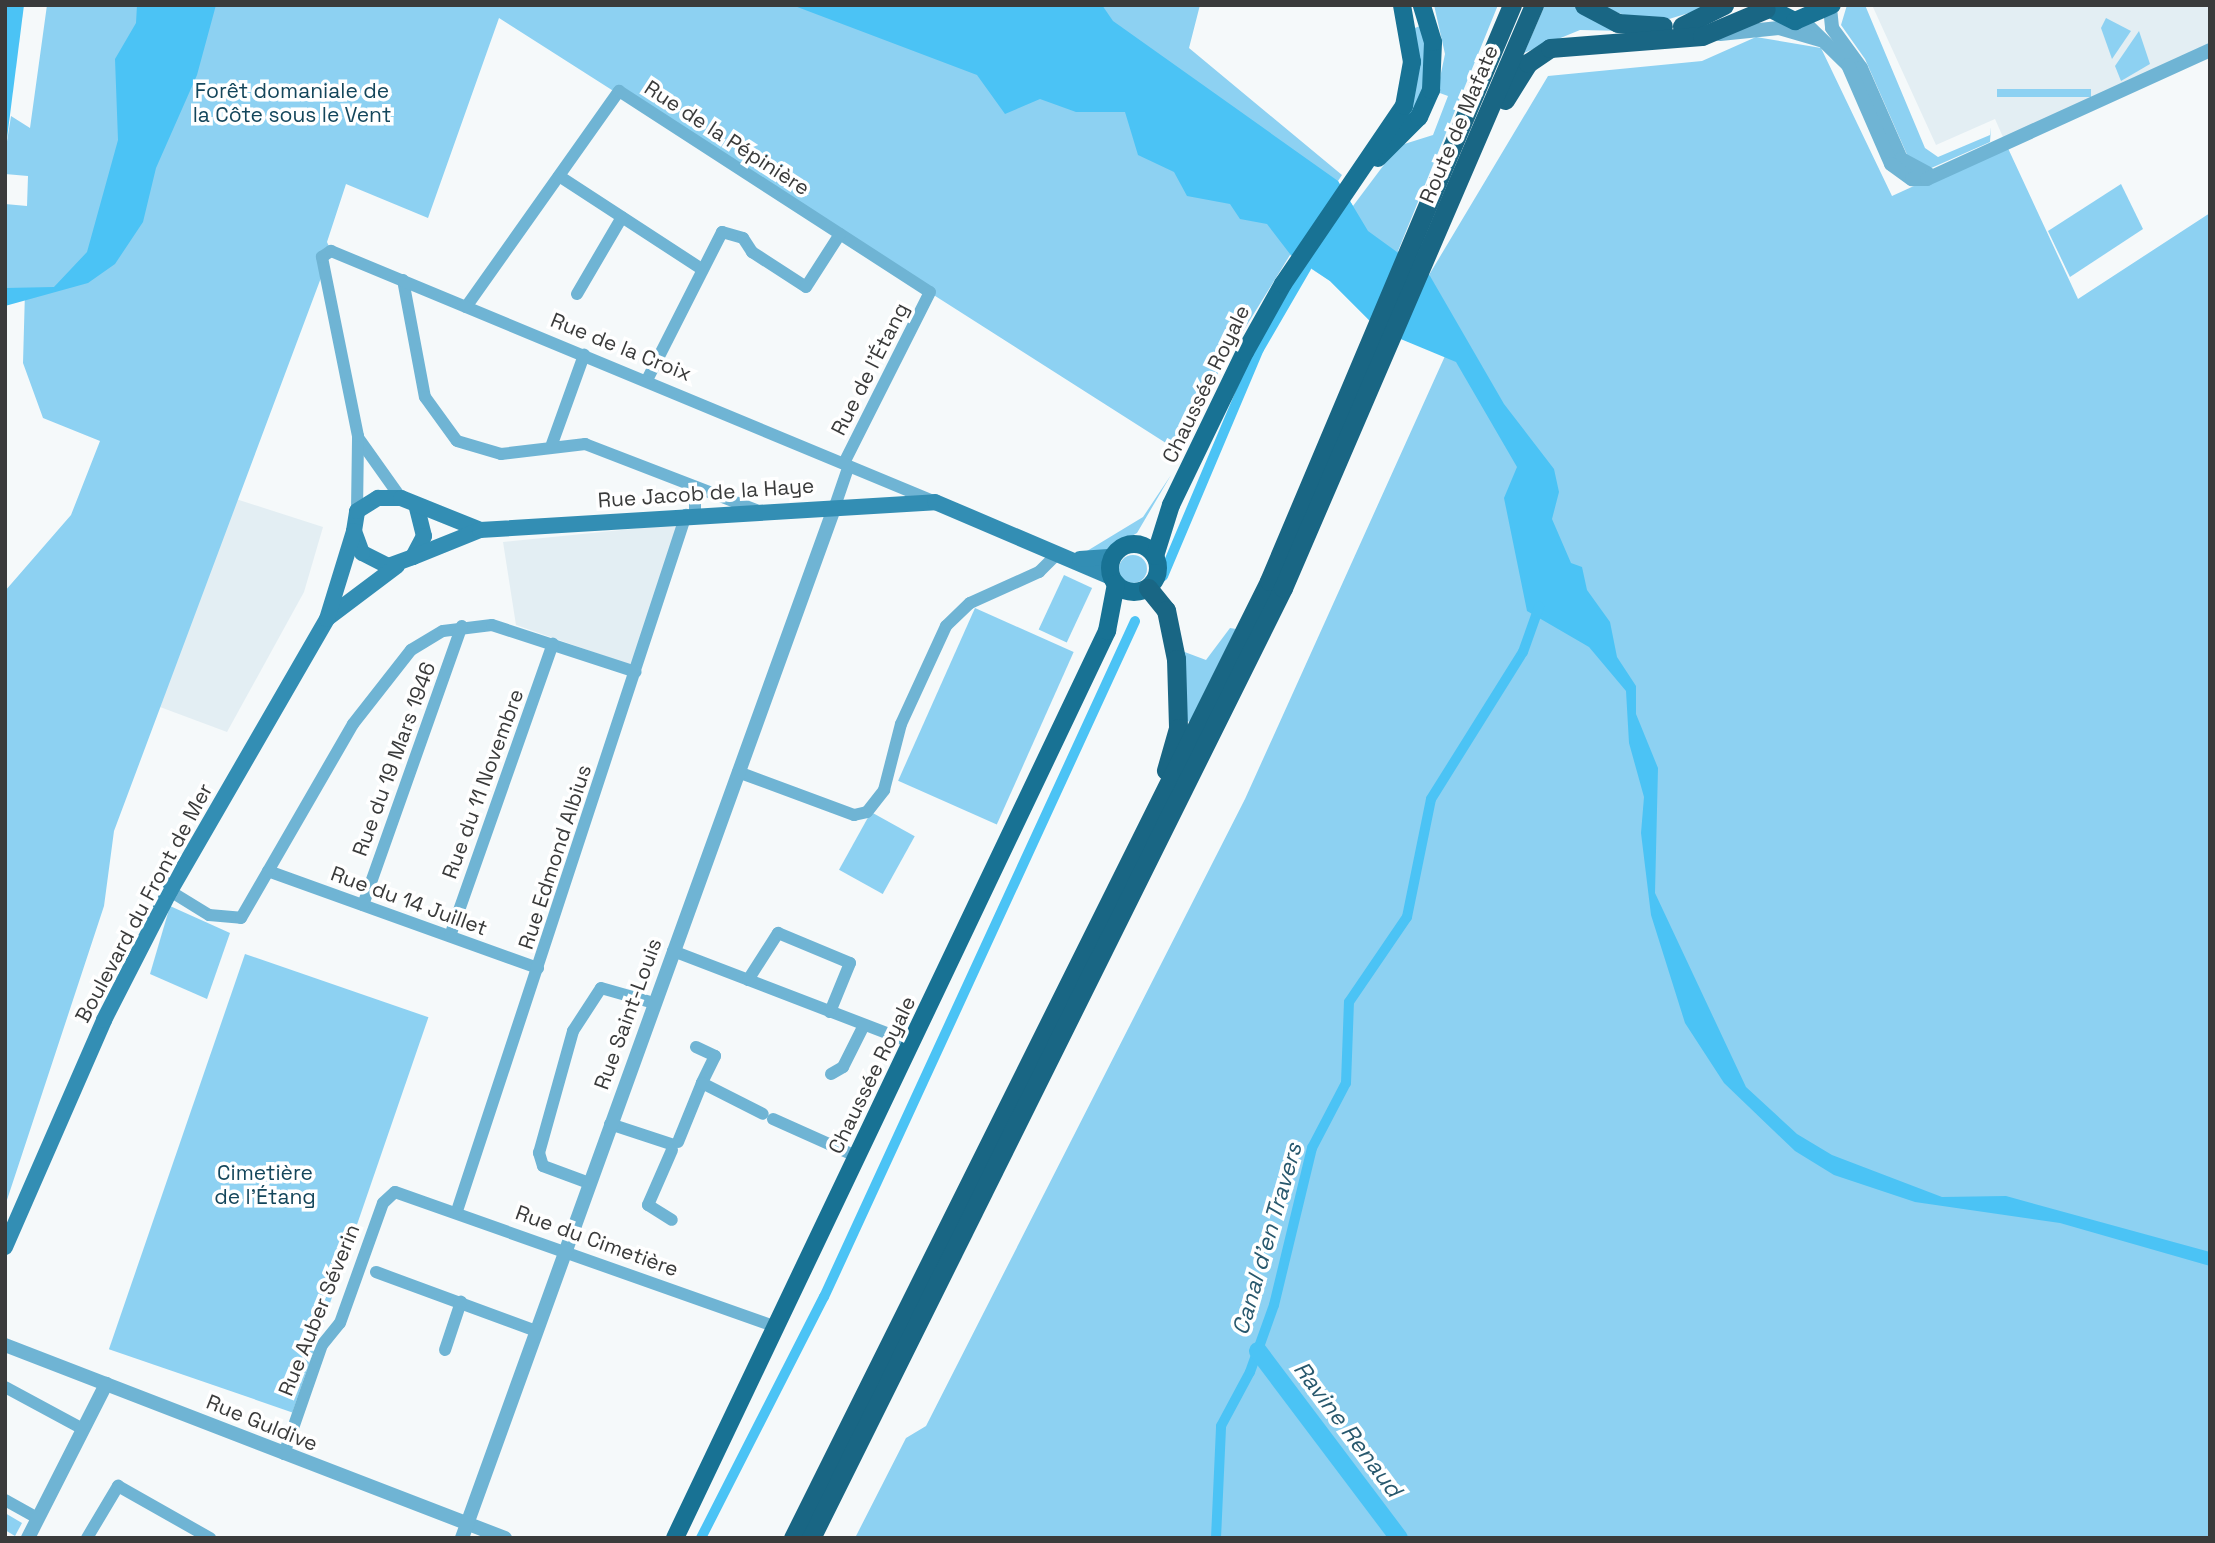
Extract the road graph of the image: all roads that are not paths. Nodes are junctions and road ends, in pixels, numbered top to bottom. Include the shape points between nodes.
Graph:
1 (1402, 5) edge
2 (1422, 5) edge
3 (1512, 5) edge
4 (1534, 5) edge
5 (1584, 5) edge
6 (1724, 5) edge
7 (1742, 5) edge
8 (1765, 7) edge
9 (1831, 7) edge
10 (1803, 21) junction
11 (1682, 26) junction
12 (1702, 36) junction
13 (2210, 50) edge
14 (1836, 51) junction
15 (1365, 171) junction
16 (1942, 172) junction
17 (559, 176) junction
18 (1455, 190) junction
19 (622, 217) junction
20 (840, 234) junction
21 (700, 268) junction
22 (403, 280) junction
23 (930, 292) joint
24 (577, 294) dead end
25 (466, 307) junction
26 (1376, 353) junction
27 (584, 355) junction
28 (647, 380) junction
29 (358, 436) junction
30 (552, 444) junction
31 (846, 466) junction
32 (695, 489) junction
33 (401, 498) junction
34 (935, 502) junction
35 (1171, 505) junction
36 (835, 506) junction
37 (417, 508) junction
38 (756, 510) junction
39 (357, 511) junction
40 (691, 515) junction
41 (480, 530) junction
42 (354, 531) junction
43 (1136, 544) junction
44 (1065, 556) junction
45 (1156, 556) junction
46 (413, 557) junction
47 (1112, 557) junction
48 (397, 566) junction
49 (1113, 581) junction
50 (1143, 590) junction
51 (327, 619) junction
52 (462, 625) junction
53 (1107, 631) junction
54 (553, 644) junction
55 (636, 672) junction
56 (738, 772) junction
57 (1141, 839) junction
58 (268, 871) junction
59 (170, 891) junction
60 (363, 905) junction
61 (450, 936) junction
62 (673, 951) junction
63 (538, 968) junction
64 (748, 980) junction
65 (654, 1003) junction
66 (830, 1012) junction
67 (864, 1025) junction
68 (913, 1043) junction
69 (696, 1047) dead end
70 (831, 1074) dead end
71 (702, 1083) junction
72 (610, 1124) junction
73 (673, 1145) junction
74 (858, 1157) junction
75 (589, 1183) junction
76 (403, 1193) joint
77 (457, 1211) junction
78 (673, 1220) dead end
79 (5, 1247) edge
80 (566, 1250) junction
81 (376, 1272) dead end
82 (461, 1302) junction
83 (776, 1327) junction
84 (536, 1331) junction
85 (5, 1345) edge
86 (445, 1350) dead end
87 (106, 1384) junction
88 (5, 1387) edge
89 (83, 1429) junction
90 (284, 1454) junction
91 (5, 1500) edge
92 (38, 1518) junction
93 (464, 1531) edge
94 (30, 1537) edge
95 (87, 1538) edge
96 (210, 1538) edge
97 (505, 1538) edge
98 (675, 1538) edge
99 (793, 1538) edge
100 (811, 1538) edge

1 - 15 main road via 1412,62 1409,93
2 - 15 main road via 1433,51 1425,106
3 - 26 highway, Route de Mafate via 1422,221
4 - 18 highway, Route de Mafate
5 - 11 highway via 1618,23
6 - 11 highway
7 - 11 highway via 1720,20
8 - 10 main road
8 - 12 highway
9 - 10 main road
9 - 16 street via 1832,28 1861,68 1901,159 1923,173
10 - 14 street
12 - 14 street via 1779,28 1812,35
12 - 18 highway via 1576,42 1536,56 1517,78
13 - 16 street
14 - 16 street via 1854,74 1899,173 1927,179
15 - 35 main road, Chaussée Royale via 1283,284
17 - 19 street
17 - 20 street, Rue de la Pépinière via 619,91
17 - 25 street, Rue de la Pépinière
18 - 26 highway, Route de Mafate via 1426,261
19 - 21 street
19 - 24 street
20 - 21 street via 806,287 752,252 743,237 722,232
20 - 23 street, Rue de la Pépinière
21 - 28 street
22 - 25 street, Rue de la Croix
22 - 29 street, Rue de la Croix via 331,251 322,257
22 - 30 street via 414,351 437,421 475,451 501,454
23 - 31 street, Rue de l'Étang
25 - 27 street, Rue de la Croix
26 - 57 highway
26 - 100 highway via 1244,670
27 - 28 street, Rue de la Croix
27 - 30 street
28 - 31 street, Rue de la Croix
29 - 33 street, Rue de la Croix
29 - 39 street, Rue de la Croix
30 - 32 street via 584,444
31 - 34 street, Rue de la Croix
31 - 36 street, Rue de l'Étang
32 - 38 street
32 - 40 street, Rue Edmond Albius
33 - 37 main road
33 - 39 main road via 378,498
34 - 36 main road, Rue Jacob de la Haye
34 - 44 main road, Rue de la Croix
35 - 43 main road, Chaussée Royale
35 - 45 main road, Chaussée Royale
36 - 38 main road, Rue Jacob de la Haye
36 - 56 street, Rue Saint-Louis
37 - 41 main road, Rue Jacob de la Haye
37 - 46 main road via 424,536
38 - 40 main road, Rue Jacob de la Haye
39 - 42 main road
40 - 41 main road, Rue Jacob de la Haye
40 - 55 street, Rue Edmond Albius
41 - 46 main road, Rue Jacob de la Haye
42 - 48 main road via 371,561
42 - 51 main road, Boulevard du Front de Mer
43 - 45 main road
43 - 47 main road
44 - 47 main road, Rue de la Croix
44 - 49 main road, Rue de la Croix
44 - 56 street via 970,603 946,626 901,724 884,790 867,812 854,815
45 - 50 main road via 1157,577
46 - 48 main road
47 - 49 main road
48 - 51 main road, Boulevard du Front de Mer
49 - 50 main road
49 - 53 main road, Chaussée Royale
50 - 53 main road, Chaussée Royale
50 - 57 highway via 1171,626 1179,705 1175,742
51 - 59 main road, Boulevard du Front de Mer
52 - 54 street via 492,625
52 - 58 street via 411,650 387,678
52 - 60 street, Rue du 19 Mars 1946
53 - 68 main road, Chaussée Royale
54 - 55 street
54 - 61 street, Rue du 11 Novembre
55 - 63 street, Rue Edmond Albius
56 - 62 street, Rue Saint-Louis
57 - 99 highway
58 - 59 street via 241,918 209,915
58 - 60 street, Rue du 14 Juillet
59 - 79 main road, Boulevard du Front de Mer via 104,1020
60 - 61 street, Rue du 14 Juillet
61 - 63 street, Rue du 14 Juillet
62 - 64 street
62 - 65 street, Rue Saint-Louis
63 - 77 street, Rue Edmond Albius
64 - 66 street
64 - 66 street via 778,933 850,963
65 - 72 street, Rue Saint-Louis
65 - 75 street via 601,988 573,1031 538,1153 543,1166
66 - 67 street
67 - 68 street
67 - 70 street via 843,1067
68 - 74 main road, Chaussée Royale
69 - 71 street via 715,1056
71 - 73 street
71 - 74 street
72 - 73 street
72 - 75 street, Rue Saint-Louis
73 - 78 street via 648,1205
74 - 83 main road, Chaussée Royale
75 - 80 street, Rue Saint-Louis
76 - 77 street, Rue du Cimetière
76 - 90 street, Rue Auber Séverin via 383,1203
77 - 80 street, Rue du Cimetière
80 - 83 street, Rue du Cimetière
80 - 84 street, Rue Saint-Louis
81 - 82 street, Rue Auber Séverin
82 - 84 street, Rue Auber Séverin
82 - 86 street
83 - 98 main road, Chaussée Royale
84 - 93 street, Rue Saint-Louis
85 - 87 street, Rue Guldive
87 - 89 street
87 - 90 street, Rue Guldive
88 - 89 street
89 - 92 street
90 - 93 street, Rue Guldive
91 - 92 street
92 - 94 street
93 - 97 street, Rue Guldive
95 - 96 street via 118,1486

